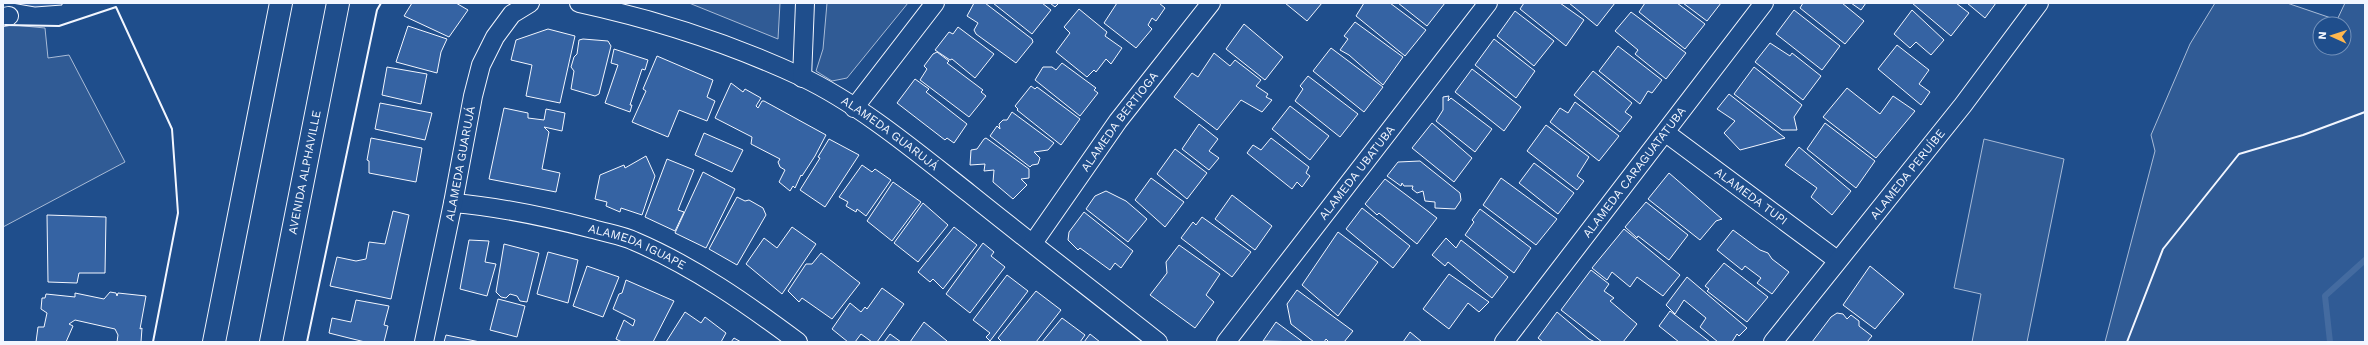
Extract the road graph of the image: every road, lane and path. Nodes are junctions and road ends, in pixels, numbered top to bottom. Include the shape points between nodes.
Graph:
1 (281, 3) edge
2 (338, 3) edge
3 (530, 3) edge
4 (579, 3) edge
5 (805, 3) edge
6 (935, 3) edge
7 (1211, 3) edge
8 (1488, 3) edge
9 (1764, 3) edge
10 (2039, 3) edge
11 (802, 78) junction
12 (854, 108) junction
13 (1666, 133) junction
14 (453, 204) junction
15 (1033, 243) junction
16 (1837, 260) junction
17 (214, 342) edge
18 (271, 342) edge
19 (424, 342) edge
20 (798, 342) edge
21 (1158, 342) edge
22 (1226, 342) edge
23 (1504, 342) edge
24 (1773, 342) edge

1 - 17 main road
2 - 18 main road, AVENIDA ALPHAVILLE
3 - 14 street, ALAMEDA GUARUJÁ via 512,14 495,37 481,65
4 - 11 street, ALAMEDA GUARUJÁ via 681,28 753,54
5 - 11 street
6 - 12 street
7 - 15 street, ALAMEDA BERTIOGA via 1118,122
8 - 22 street, ALAMEDA UBATUBA
9 - 13 street, ALAMEDA CARAGUATATUBA
10 - 16 street, ALAMEDA PERUÍBE via 1963,105
11 - 12 street, ALAMEDA GUARUJÁ
12 - 15 street, ALAMEDA GUARUJÁ via 910,146
13 - 16 street, ALAMEDA TUPI
13 - 23 street, ALAMEDA CARAGUATATUBA
14 - 19 street, ALAMEDA GUARUJÁ
14 - 20 street, ALAMEDA IGUAPE via 489,206 558,220 633,240 693,270
15 - 21 street, ALAMEDA GUARUJÁ
16 - 24 street, ALAMEDA PERUÍBE

